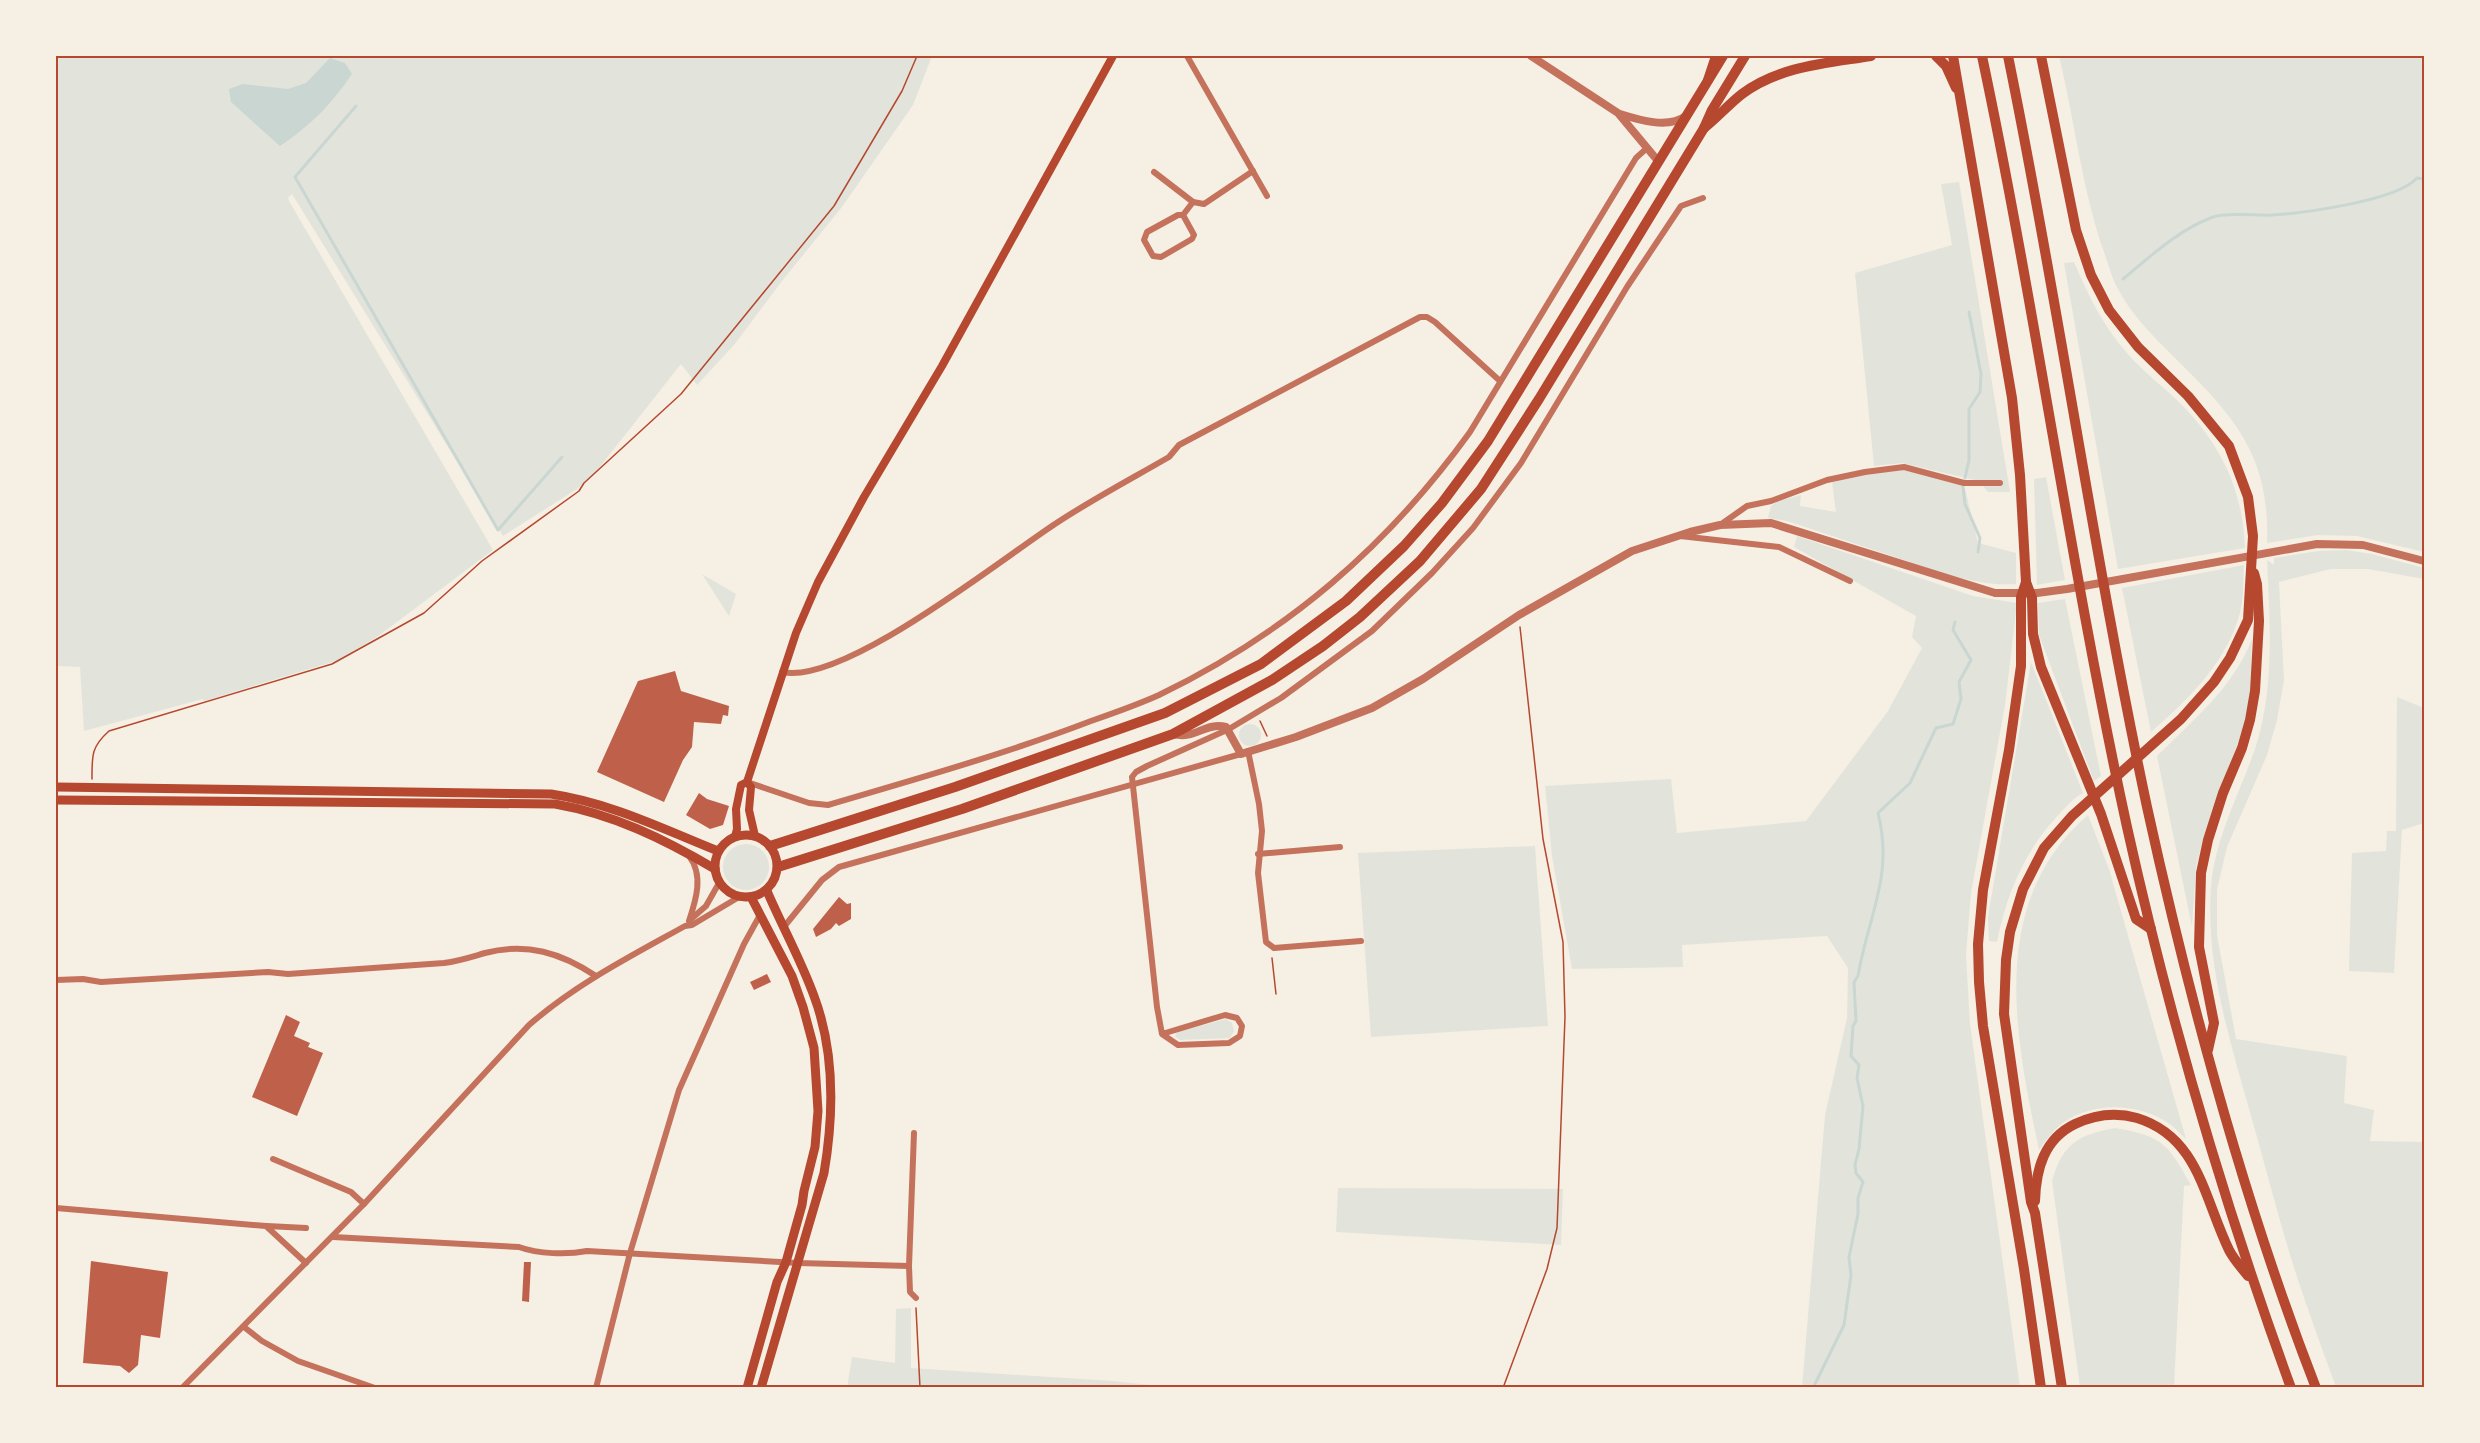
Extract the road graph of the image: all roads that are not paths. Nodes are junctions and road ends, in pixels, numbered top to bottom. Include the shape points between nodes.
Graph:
1 (1113, 56) edge
2 (1187, 56) edge
3 (1531, 56) edge
4 (1716, 56) edge
5 (1723, 56) edge
6 (1745, 56) edge
7 (1871, 56) edge
8 (1936, 56) edge
9 (1953, 56) edge
10 (1982, 56) edge
11 (2008, 56) edge
12 (2041, 56) edge
13 (1708, 80) junction
14 (1959, 93) junction
15 (1618, 113) junction
16 (1686, 116) junction
17 (1704, 128) junction
18 (1647, 148) junction
19 (1658, 161) junction
20 (1252, 171) junction
21 (1154, 172) dead end
22 (1267, 196) dead end
23 (1703, 198) dead end
24 (1192, 202) junction
25 (1184, 215) junction
26 (1500, 381) junction
27 (2000, 483) dead end
28 (1720, 525) junction
29 (1680, 536) junction
30 (2424, 561) edge
31 (2253, 570) junction
32 (1850, 580) dead end
33 (2026, 582) junction
34 (782, 672) junction
35 (1229, 729) junction
36 (1173, 734) junction
37 (1244, 753) junction
38 (747, 782) junction
39 (1134, 783) junction
40 (56, 787) edge
41 (56, 800) edge
42 (755, 836) junction
43 (735, 837) junction
44 (770, 846) junction
45 (1340, 847) dead end
46 (718, 851) junction
47 (686, 852) junction
48 (1258, 854) junction
49 (778, 867) junction
50 (715, 869) junction
51 (719, 882) junction
52 (767, 891) junction
53 (739, 897) junction
54 (751, 897) junction
55 (760, 915) junction
56 (687, 924) junction
57 (783, 928) junction
58 (2151, 929) junction
59 (1361, 941) dead end
60 (596, 976) junction
61 (56, 980) edge
62 (1162, 1034) junction
63 (2207, 1053) junction
64 (914, 1133) dead end
65 (273, 1159) dead end
66 (364, 1204) junction
67 (56, 1208) edge
68 (2035, 1213) junction
69 (266, 1226) junction
70 (306, 1228) dead end
71 (333, 1237) junction
72 (630, 1253) junction
73 (786, 1262) junction
74 (306, 1263) junction
75 (798, 1263) junction
76 (909, 1266) junction
77 (2253, 1282) junction
78 (916, 1298) road end
79 (244, 1327) junction
80 (182, 1388) edge
81 (375, 1388) edge
82 (596, 1388) edge
83 (747, 1388) edge
84 (760, 1388) edge
85 (2041, 1388) edge
86 (2062, 1388) edge
87 (2291, 1388) edge
88 (2316, 1388) edge

1 - 34 main road via 942,366 834,551 803,614
2 - 20 street
3 - 15 street
4 - 13 highway
5 - 13 highway
6 - 17 highway
7 - 17 highway via 1817,64 1764,81 1742,94
8 - 14 highway via 1946,66
9 - 14 highway
10 - 58 highway via 2006,169 2103,709
11 - 63 highway via 2128,709 2175,929
12 - 31 highway via 2076,230 2091,275 2109,310 2138,347 2229,446 2248,497
13 - 16 highway
14 - 33 highway via 2012,398
15 - 16 street via 1644,121 1678,121
15 - 18 street
16 - 19 highway
17 - 36 highway via 1505,454 1459,516 1392,589 1323,646 1272,680
18 - 19 street
18 - 26 street via 1636,158
19 - 44 highway via 1510,406 1463,476 1397,553 1319,623 1261,664 1165,713 955,787
20 - 22 street
20 - 24 street via 1204,204
21 - 24 street
23 - 35 street via 1681,207 1627,286 1521,463 1473,528 1372,631 1334,661
24 - 25 street
25 - 25 street via 1147,232 1144,240 1153,255 1161,257 1192,239 1194,235
26 - 34 street via 1435,322 1420,317 1179,445 1169,457 1057,522 888,638 820,670 794,675
26 - 38 street via 1470,432 1388,532 1298,612 1208,670 1156,696 1063,732 828,805 809,803
27 - 28 street via 1964,483 1904,467 1865,472 1747,506
28 - 29 street
28 - 30 street via 1771,523 1971,588 2014,594 2048,592 2317,544 2363,545
29 - 32 street via 1779,547
29 - 37 street via 1632,551 1519,615 1397,695 1331,725
31 - 63 highway via 2259,621 2255,691 2242,748 2223,793 2201,873 2199,947 2214,1023
31 - 68 highway via 2248,620 2214,681 2181,719 2072,816 2044,848 2023,889 2010,932 2004,1014
33 - 58 highway via 2032,598 2032,634 2042,667 2101,814 2136,919
33 - 85 highway via 2021,597 2019,677 1978,944 1983,1026
34 - 38 main road
35 - 36 street via 1217,725 1189,736
35 - 37 street
35 - 39 street via 1136,771
36 - 49 highway via 962,809
37 - 39 street
37 - 48 street via 1259,804 1262,831
38 - 42 main road via 751,787 749,810
38 - 43 main road via 741,785
39 - 57 street via 839,867 822,880
39 - 62 street
40 - 46 main road via 551,794 621,810
41 - 47 main road via 537,803 599,813
42 - 43 main road
42 - 44 main road
43 - 46 main road
44 - 49 main road
45 - 48 street
46 - 50 main road
47 - 50 main road
47 - 56 street via 697,869 696,896
48 - 59 street via 1266,942 1271,948
49 - 52 main road
50 - 51 main road
51 - 53 main road
51 - 56 street via 705,906
52 - 54 main road
52 - 57 main road
53 - 54 main road
53 - 56 street via 692,925
54 - 55 main road
55 - 72 street via 678,1090
55 - 73 main road via 792,976 803,1007 817,1078 815,1147
56 - 60 street
57 - 75 main road via 815,997 828,1056 832,1101 824,1173
58 - 77 highway via 2208,1143
60 - 61 street via 572,960 537,949 514,949 444,963 288,974 101,982
60 - 66 street via 529,1024
62 - 62 street via 1178,1045 1229,1043 1238,1038 1242,1029 1237,1018 1225,1015
63 - 88 highway via 2263,1238
64 - 76 street
65 - 66 street via 351,1192
66 - 71 street
67 - 69 street
68 - 77 highway via 2036,1177 2044,1154 2058,1136 2085,1119 2112,1114 2151,1122 2181,1144 2196,1168 2230,1253
68 - 86 highway
69 - 70 street
69 - 74 street
71 - 72 street
71 - 74 street
72 - 73 street
72 - 82 street
73 - 75 street
73 - 83 main road
74 - 79 street
75 - 76 street
75 - 84 main road
76 - 78 street via 910,1292
77 - 87 highway
79 - 80 street
79 - 81 street via 298,1361

